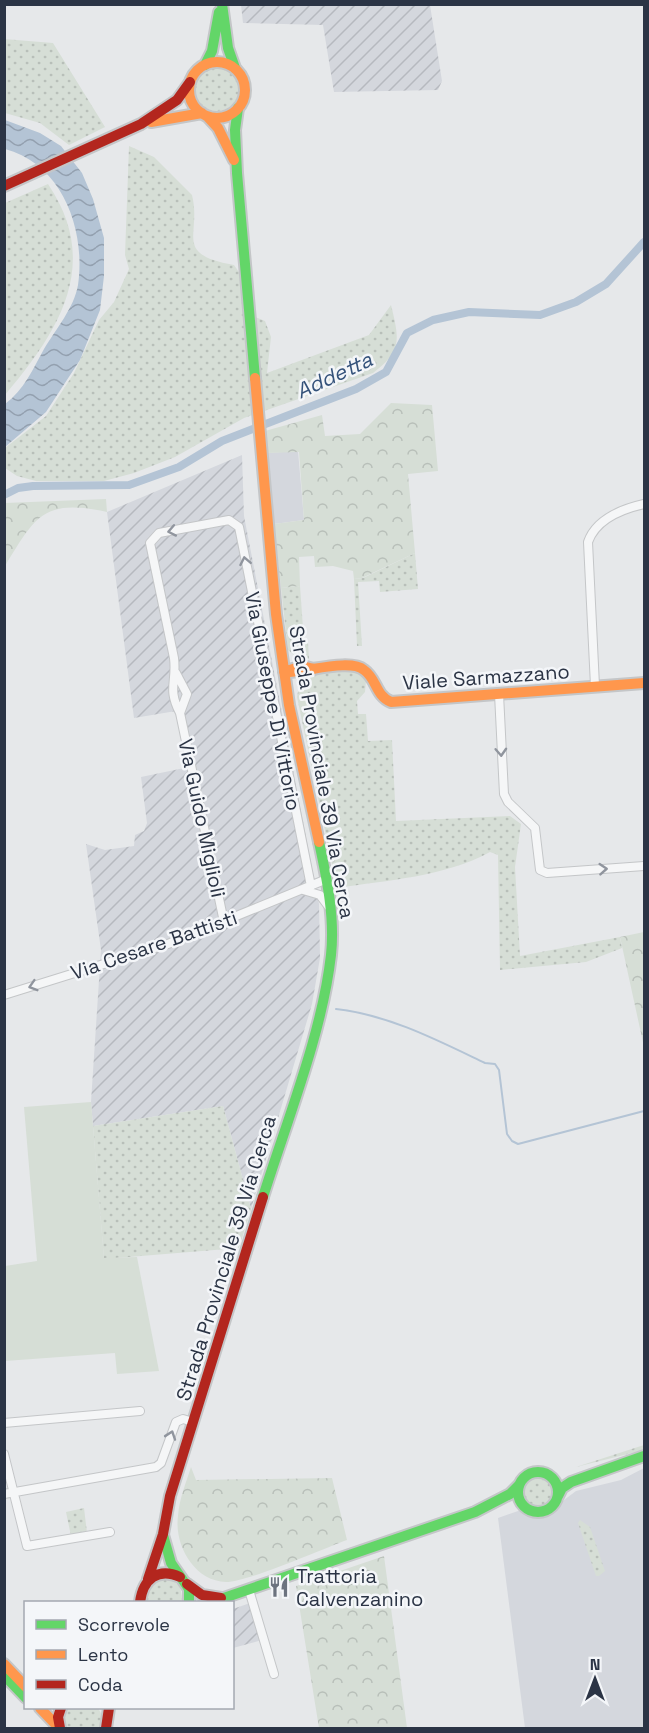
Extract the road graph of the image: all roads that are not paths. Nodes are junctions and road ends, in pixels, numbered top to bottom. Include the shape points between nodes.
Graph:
1 (221, 4) edge
2 (205, 65) junction
3 (235, 68) junction
4 (190, 82) junction
5 (238, 108) junction
6 (204, 114) junction
7 (141, 124) junction
8 (237, 173) junction
9 (4, 186) edge
10 (645, 504) edge
11 (229, 520) joint
12 (284, 672) junction
13 (176, 673) junction
14 (645, 682) edge
15 (596, 686) junction
16 (498, 694) junction
17 (180, 713) junction
18 (645, 866) edge
19 (327, 879) junction
20 (311, 886) junction
21 (302, 890) junction
22 (331, 910) junction
23 (224, 922) junction
24 (4, 995) edge
25 (140, 1411) dead end
26 (193, 1422) junction
27 (4, 1424) edge
28 (4, 1454) edge
29 (645, 1456) edge
30 (610, 1467) junction
31 (546, 1474) junction
32 (519, 1485) junction
33 (13, 1492) junction
34 (4, 1494) edge
35 (558, 1496) junction
36 (524, 1507) junction
37 (475, 1512) junction
38 (110, 1532) dead end
39 (163, 1534) junction
40 (148, 1579) junction
41 (184, 1581) junction
42 (249, 1590) junction
43 (224, 1598) junction
44 (140, 1601) edge
45 (189, 1601) edge
46 (215, 1601) edge
47 (4, 1664) edge
48 (274, 1674) dead end
49 (4, 1675) edge
50 (15, 1686) edge
51 (42, 1709) edge
52 (60, 1709) edge
53 (60, 1728) edge

1 - 2 main road, Strada Provinciale 39 Via Cerca via 212,51
1 - 3 main road, Strada Provinciale 39 Via Cerca
2 - 3 main road via 220,62
2 - 4 main road, Strada Provinciale 39 Via Cerca
3 - 5 main road, Strada Provinciale 39 Via Cerca via 245,92
4 - 6 main road, Strada Provinciale 39 Via Cerca via 191,99
4 - 7 main road via 177,100
5 - 6 main road via 227,116
5 - 8 main road, Strada Provinciale 39 Via Cerca
6 - 7 main road
6 - 8 main road, Strada Provinciale 39 Via Cerca via 224,138
7 - 9 main road
8 - 12 main road, Strada Provinciale 39 Via Cerca
10 - 15 street via 607,519 593,531 588,543
11 -> 13 street, Via Guido Miglioli via 159,533 150,543
20 -> 11 street, Via Giuseppe Di Vittorio via 239,527
12 - 16 main road, Viale Sarmazzano via 296,666 362,666 371,675 375,692 390,702
12 - 19 main road, Strada Provinciale 39 Via Cerca
13 - 17 street, Via Guido Miglioli via 171,690
13 - 17 street, Via Guido Miglioli via 187,694
14 - 15 main road, Viale Sarmazzano
15 - 16 main road, Viale Sarmazzano
16 -> 18 street via 504,794 535,828 540,870 547,873
17 - 23 street, Via Guido Miglioli
19 - 20 street, Via Cesare Battisti
19 - 22 main road, Strada Provinciale 39 Via Cerca
20 - 21 street, Via Cesare Battisti
21 - 22 street via 320,896
21 - 23 street, Via Cesare Battisti
22 - 26 main road, Strada Provinciale 39 Via Cerca via 330,965 321,1011
23 -> 24 street, Via Cesare Battisti via 168,944
25 - 27 street
33 -> 26 street via 159,1466 176,1422
26 - 39 main road, Strada Provinciale 39 Via Cerca via 170,1496
28 - 33 street
29 - 30 main road
30 - 31 main road via 563,1476
30 - 35 main road via 570,1483
31 - 32 main road via 530,1474
31 - 35 main road via 555,1482
32 - 36 main road via 518,1496
32 - 37 main road via 508,1496
33 - 34 street
33 - 38 street via 27,1546
35 - 36 main road via 544,1512
36 - 37 main road via 509,1505
37 - 42 main road
39 - 40 main road, Strada Provinciale 39 Via Cerca
39 - 41 main road, Strada Provinciale 39 Via Cerca via 169,1559
40 - 41 main road via 161,1572
40 - 44 main road, Strada Provinciale 39 Via Cerca
41 - 43 main road via 202,1595
41 - 45 main road, Strada Provinciale 39 Via Cerca
42 - 43 main road
42 - 48 street
43 - 46 main road
47 - 50 main road
49 - 50 main road
51 - 53 main road
52 - 53 main road

